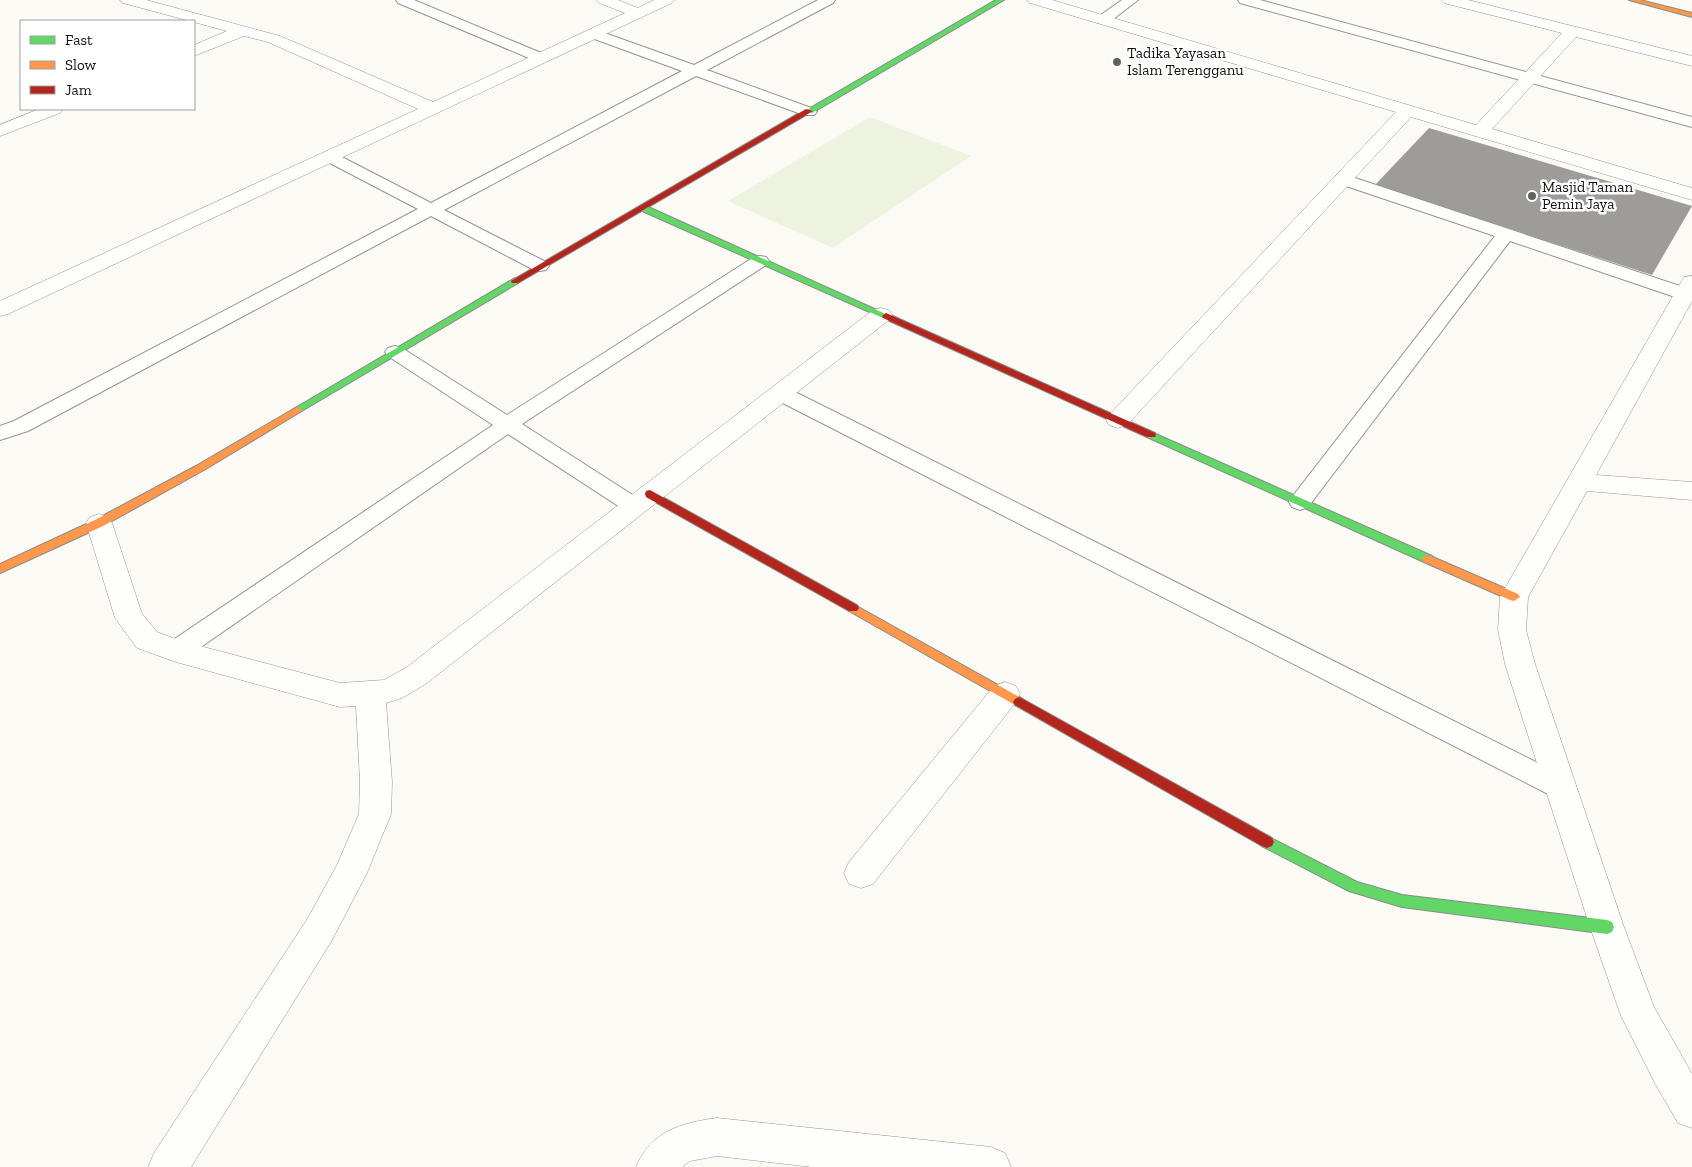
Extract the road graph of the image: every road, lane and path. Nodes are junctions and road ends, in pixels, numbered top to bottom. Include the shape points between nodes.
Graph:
1 (128, 0) edge
2 (404, 0) edge
3 (604, 0) edge
4 (667, 0) edge
5 (828, 0) edge
6 (1001, 0) edge
7 (1035, 0) edge
8 (1132, 0) edge
9 (1246, 0) edge
10 (1450, 0) edge
11 (1632, 0) edge
12 (638, 13) junction
13 (1692, 15) edge
14 (1103, 20) junction
15 (245, 30) junction
16 (1573, 31) junction
17 (594, 34) junction
18 (195, 52) edge
19 (541, 58) junction
20 (1692, 61) edge
21 (696, 71) junction
22 (1530, 78) junction
23 (432, 108) junction
24 (52, 110) edge
25 (1408, 110) junction
26 (809, 112) junction
27 (0, 114) edge
28 (1692, 122) edge
29 (21, 123) junction
30 (0, 131) edge
31 (1480, 131) junction
32 (330, 157) junction
33 (1344, 179) junction
34 (1692, 194) edge
35 (643, 208) junction
36 (430, 209) junction
37 (1506, 234) junction
38 (760, 261) junction
39 (540, 266) junction
40 (1688, 288) edge
41 (0, 308) edge
42 (881, 314) junction
43 (394, 352) junction
44 (780, 393) junction
45 (1118, 420) junction
46 (508, 424) junction
47 (0, 433) edge
48 (1580, 482) junction
49 (1692, 491) edge
50 (642, 500) junction
51 (1300, 502) junction
52 (99, 523) junction
53 (0, 569) edge
54 (1514, 597) junction
55 (176, 651) junction
56 (370, 694) junction
57 (1005, 694) junction
58 (1560, 787) junction
59 (861, 873) dead end
60 (1607, 927) junction
61 (1692, 1109) edge
62 (874, 1161) edge
63 (168, 1167) edge
64 (656, 1167) edge
65 (991, 1167) edge

1 - 15 street
2 - 19 lane
3 - 12 street
4 - 12 street
5 - 21 lane
6 - 26 street
7 - 14 street
8 - 14 lane
9 - 22 lane
10 - 16 street
11 - 13 street
12 - 17 street
14 - 25 street
15 - 18 street
15 - 23 street via 274,39
16 - 20 street
16 - 22 street
17 - 19 street
17 - 21 lane
19 - 23 street
21 - 26 lane
21 - 36 lane
22 - 28 lane
22 - 31 street
23 - 32 street
24 - 29 street
25 - 31 street
25 - 33 street
26 - 35 street
27 - 29 street
29 - 30 street
31 - 34 street
32 - 36 lane
32 - 41 street
33 - 37 lane
33 - 45 street
35 - 38 street
35 - 39 street
36 - 39 lane
36 - 47 lane via 21,426
37 - 40 lane
37 - 51 lane
38 - 42 street
38 - 46 lane
39 - 43 street
40 - 48 street
42 - 44 street
42 - 45 street
43 - 46 lane
43 - 52 street via 200,468
44 - 50 street
44 - 58 lane
45 - 51 street
46 - 50 lane
46 - 55 lane
48 - 49 street
48 - 54 street
50 - 56 street via 417,675 390,690
50 - 57 street
51 - 54 street
52 - 53 street
52 - 55 street via 129,618 147,640
54 - 58 street via 1512,630 1520,664
55 - 56 street via 340,695
56 - 63 street via 375,814 350,873 320,929
57 - 59 street
57 - 60 street via 1303,862 1354,887 1402,901
58 - 60 street
60 - 61 street via 1639,1016
62 - 64 street via 717,1137 683,1143 660,1160
62 - 65 street

